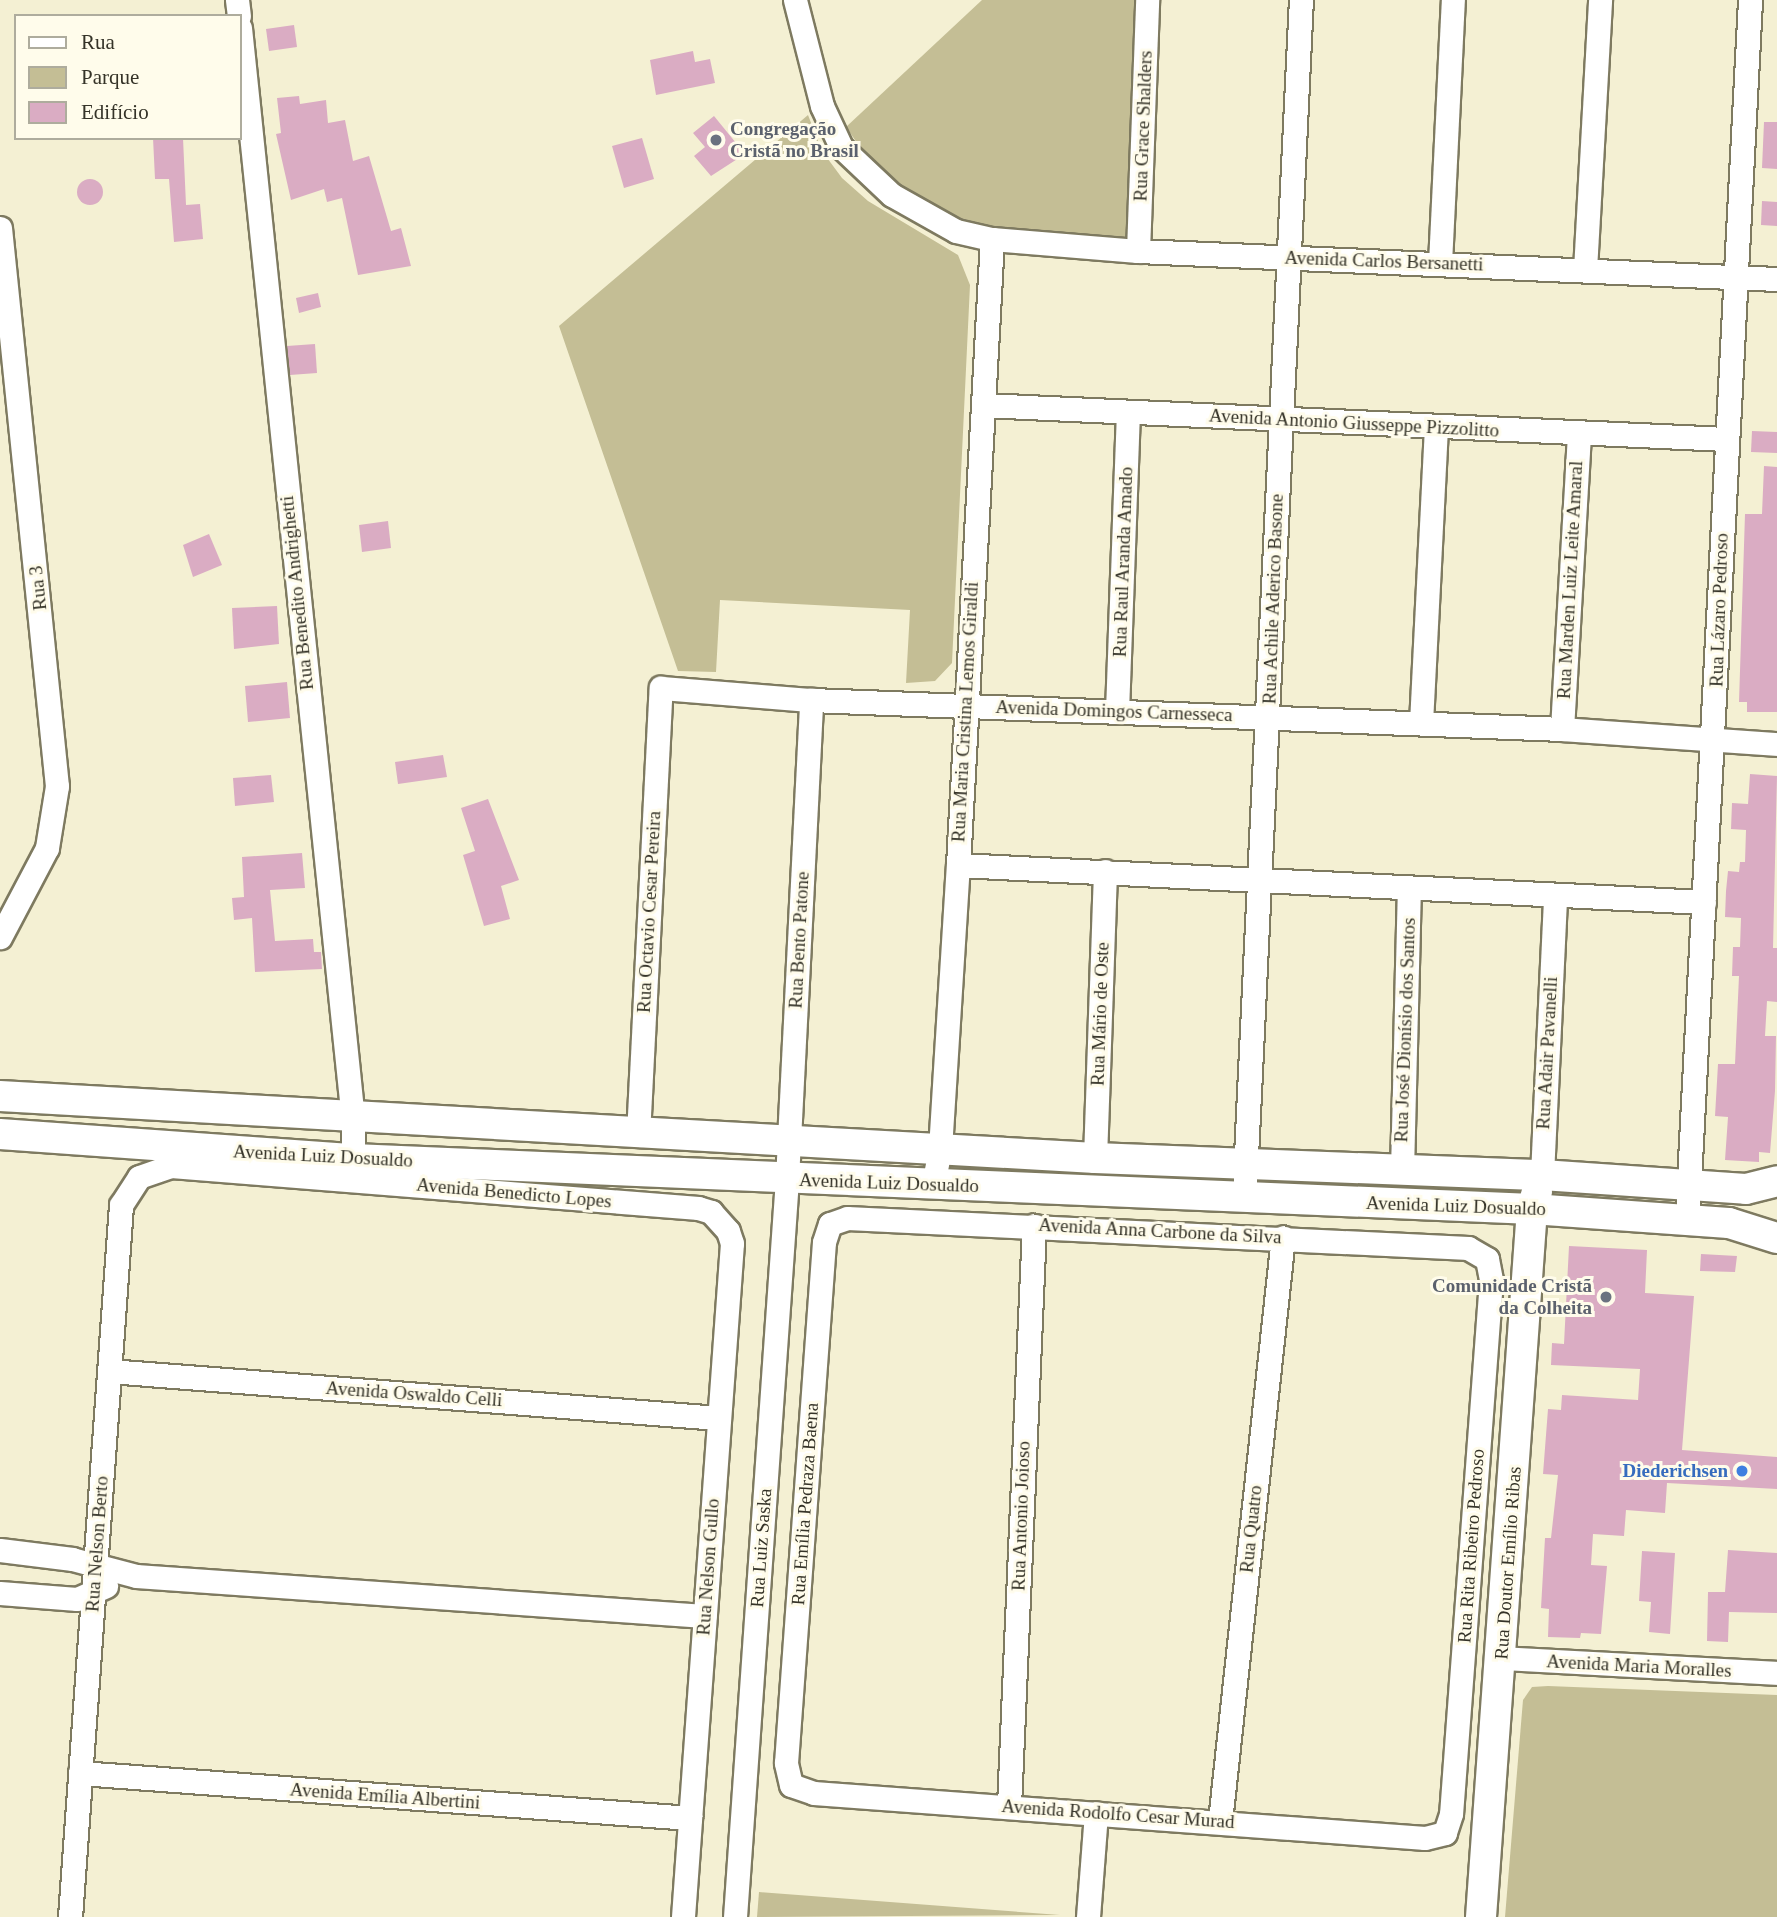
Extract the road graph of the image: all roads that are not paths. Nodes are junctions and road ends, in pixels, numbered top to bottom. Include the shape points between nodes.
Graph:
1 (795, 0) edge
2 (1147, 0) edge
3 (1301, 0) edge
4 (1453, 0) edge
5 (1601, 0) edge
6 (1750, 0) edge
7 (242, 47) edge
8 (0, 228) edge
9 (992, 239) junction
10 (1138, 251) junction
11 (1287, 258) junction
12 (1440, 263) junction
13 (1585, 270) junction
14 (1736, 277) junction
15 (1777, 279) edge
16 (983, 405) junction
17 (1128, 412) junction
18 (1279, 420) junction
19 (1436, 427) junction
20 (1579, 432) junction
21 (1726, 439) junction
22 (661, 688) joint
23 (811, 700) junction
24 (965, 705) junction
25 (1117, 711) junction
26 (1269, 716) junction
27 (1421, 723) junction
28 (1562, 729) junction
29 (1713, 740) junction
30 (1777, 744) edge
31 (958, 865) junction
32 (1105, 871) junction
33 (1257, 879) junction
34 (1409, 888) junction
35 (1555, 895) junction
36 (1704, 902) junction
37 (0, 937) edge
38 (0, 1096) edge
39 (353, 1119) junction
40 (0, 1135) edge
41 (638, 1135) junction
42 (789, 1142) junction
43 (940, 1149) junction
44 (1095, 1158) junction
45 (353, 1159) junction
46 (1245, 1162) junction
47 (1402, 1171) junction
48 (1542, 1175) junction
49 (139, 1177) joint
50 (787, 1179) junction
51 (1777, 1181) edge
52 (1690, 1184) junction
53 (933, 1185) junction
54 (1244, 1198) junction
55 (1532, 1209) junction
56 (1687, 1219) junction
57 (721, 1220) joint
58 (830, 1224) joint
59 (1034, 1226) junction
60 (1283, 1237) junction
61 (1777, 1238) edge
62 (1487, 1259) joint
63 (109, 1371) junction
64 (719, 1418) junction
65 (0, 1550) edge
66 (96, 1567) junction
67 (136, 1576) junction
68 (94, 1590) junction
69 (0, 1593) edge
70 (705, 1616) junction
71 (1501, 1658) junction
72 (1777, 1673) edge
73 (80, 1773) junction
74 (791, 1785) joint
75 (1009, 1806) junction
76 (1096, 1813) junction
77 (690, 1818) junction
78 (1220, 1821) junction
79 (1445, 1833) joint
80 (70, 1917) edge
81 (683, 1917) edge
82 (735, 1917) edge
83 (1088, 1917) edge
84 (1481, 1917) edge

1 - 9 street, Avenida Carlos Bersanetti via 822,106 841,147 863,173 922,216 956,232
2 - 10 street, Rua Grace Shalders
3 - 11 street, Rua Achile Aderico Basone
4 - 12 street
5 - 13 street
6 - 14 street, Rua Lázaro Pedroso
7 - 39 street, Rua Benedito Andrighetti
8 - 37 street, Rua 3 via 57,786 47,848
9 - 10 street, Avenida Carlos Bersanetti
9 - 16 street, Rua Maria Cristina Lemos Giraldi
10 - 11 street, Avenida Carlos Bersanetti
11 - 12 street, Avenida Carlos Bersanetti
11 - 18 street, Rua Achile Aderico Basone
12 - 13 street, Avenida Carlos Bersanetti
13 - 14 street, Avenida Carlos Bersanetti
14 - 15 street, Avenida Carlos Bersanetti
14 - 21 street, Rua Lázaro Pedroso
16 - 17 street, Avenida Antonio Giusseppe Pizzolitto
16 - 24 street, Rua Maria Cristina Lemos Giraldi
17 - 18 street, Avenida Antonio Giusseppe Pizzolitto
17 - 25 street, Rua Raul Aranda Amado
18 - 19 street, Avenida Antonio Giusseppe Pizzolitto
18 - 26 street, Rua Achile Aderico Basone
19 - 20 street, Avenida Antonio Giusseppe Pizzolitto
19 - 27 street
20 - 21 street, Avenida Antonio Giusseppe Pizzolitto
20 - 28 street, Rua Marden Luiz Leite Amaral
21 - 29 street, Rua Lázaro Pedroso
22 - 23 street, Avenida Domingos Carnesseca
22 - 41 street, Rua Octavio Cesar Pereira
23 - 24 street, Avenida Domingos Carnesseca
23 - 42 street, Rua Bento Patone
24 - 25 street, Avenida Domingos Carnesseca
24 - 31 street, Rua Maria Cristina Lemos Giraldi
25 - 26 street, Avenida Domingos Carnesseca
26 - 27 street, Avenida Domingos Carnesseca
26 - 33 street, Rua Achile Aderico Basone
27 - 28 street, Avenida Domingos Carnesseca
28 - 29 street, Avenida Domingos Carnesseca
29 - 30 street, Avenida Domingos Carnesseca
29 - 36 street, Rua Lázaro Pedroso
31 - 32 street
31 - 43 street, Rua Maria Cristina Lemos Giraldi
32 - 33 street
32 - 44 street, Rua Mário de Oste
33 - 34 street
33 - 46 street, Rua Achile Aderico Basone
34 - 35 street
34 - 47 street, Rua José Dionísio dos Santos
35 - 36 street
35 - 48 street, Rua Adair Pavanelli
36 - 52 street, Rua Lázaro Pedroso
38 - 39 street, Avenida Luiz Dosualdo
39 - 41 street, Avenida Luiz Dosualdo
39 - 45 street, Rua Benedito Andrighetti
40 - 45 street, Avenida Luiz Dosualdo
41 - 42 street, Avenida Luiz Dosualdo
42 - 43 street, Avenida Luiz Dosualdo
42 - 50 street, Rua Bento Patone
43 - 44 street, Avenida Luiz Dosualdo
43 - 53 street, Rua Maria Cristina Lemos Giraldi
44 - 46 street, Avenida Luiz Dosualdo
45 - 50 street, Avenida Luiz Dosualdo
46 - 47 street, Avenida Luiz Dosualdo
46 - 54 street, Rua Achile Aderico Basone
47 - 48 street, Avenida Luiz Dosualdo
48 - 52 street, Avenida Luiz Dosualdo
48 - 55 street, Rua Adair Pavanelli
49 - 57 street, Avenida Benedicto Lopes via 172,1166 698,1208
49 - 63 street, Rua Nelson Berto via 121,1205
50 - 53 street, Avenida Luiz Dosualdo
50 - 82 street, Rua Luiz Saska
51 - 52 street, Avenida Luiz Dosualdo via 1746,1189
52 - 56 street, Rua Lázaro Pedroso
53 - 54 street, Avenida Luiz Dosualdo
54 - 55 street, Avenida Luiz Dosualdo
55 - 56 street, Avenida Luiz Dosualdo
55 - 71 street, Rua Doutor Emílio Ribas
56 - 61 street, Avenida Luiz Dosualdo via 1729,1223
57 - 64 street, Rua Nelson Gullo via 732,1243
58 - 59 street, Avenida Anna Carbone da Silva via 847,1218
58 - 74 street, Rua Emília Pedraza Baena via 824,1242 786,1763
59 - 60 street, Avenida Anna Carbone da Silva
59 - 75 street, Rua Antonio Joioso
60 - 62 street, Avenida Anna Carbone da Silva via 1468,1248
60 - 78 street, Rua Quatro
62 - 79 street, Rua Rita Ribeiro Pedroso via 1491,1280 1451,1814
63 - 64 street, Avenida Oswaldo Celli
63 - 66 street, Rua Nelson Berto
64 - 70 street, Rua Nelson Gullo
65 - 66 street via 72,1559
66 - 67 street
66 - 68 street, Rua Nelson Berto
67 - 68 street
67 - 70 street
68 - 69 street via 77,1599
68 - 73 street, Rua Nelson Berto
70 - 77 street, Rua Nelson Gullo
71 - 72 street, Avenida Maria Moralles
71 - 84 street, Rua Doutor Emílio Ribas
73 - 77 street, Avenida Emília Albertini
73 - 80 street, Rua Nelson Berto
74 - 75 street, Avenida Rodolfo Cesar Murad via 814,1793
75 - 76 street, Avenida Rodolfo Cesar Murad
76 - 78 street, Avenida Rodolfo Cesar Murad
76 - 83 street
77 - 81 street, Rua Nelson Gullo
78 - 79 street, Avenida Rodolfo Cesar Murad via 1425,1838

